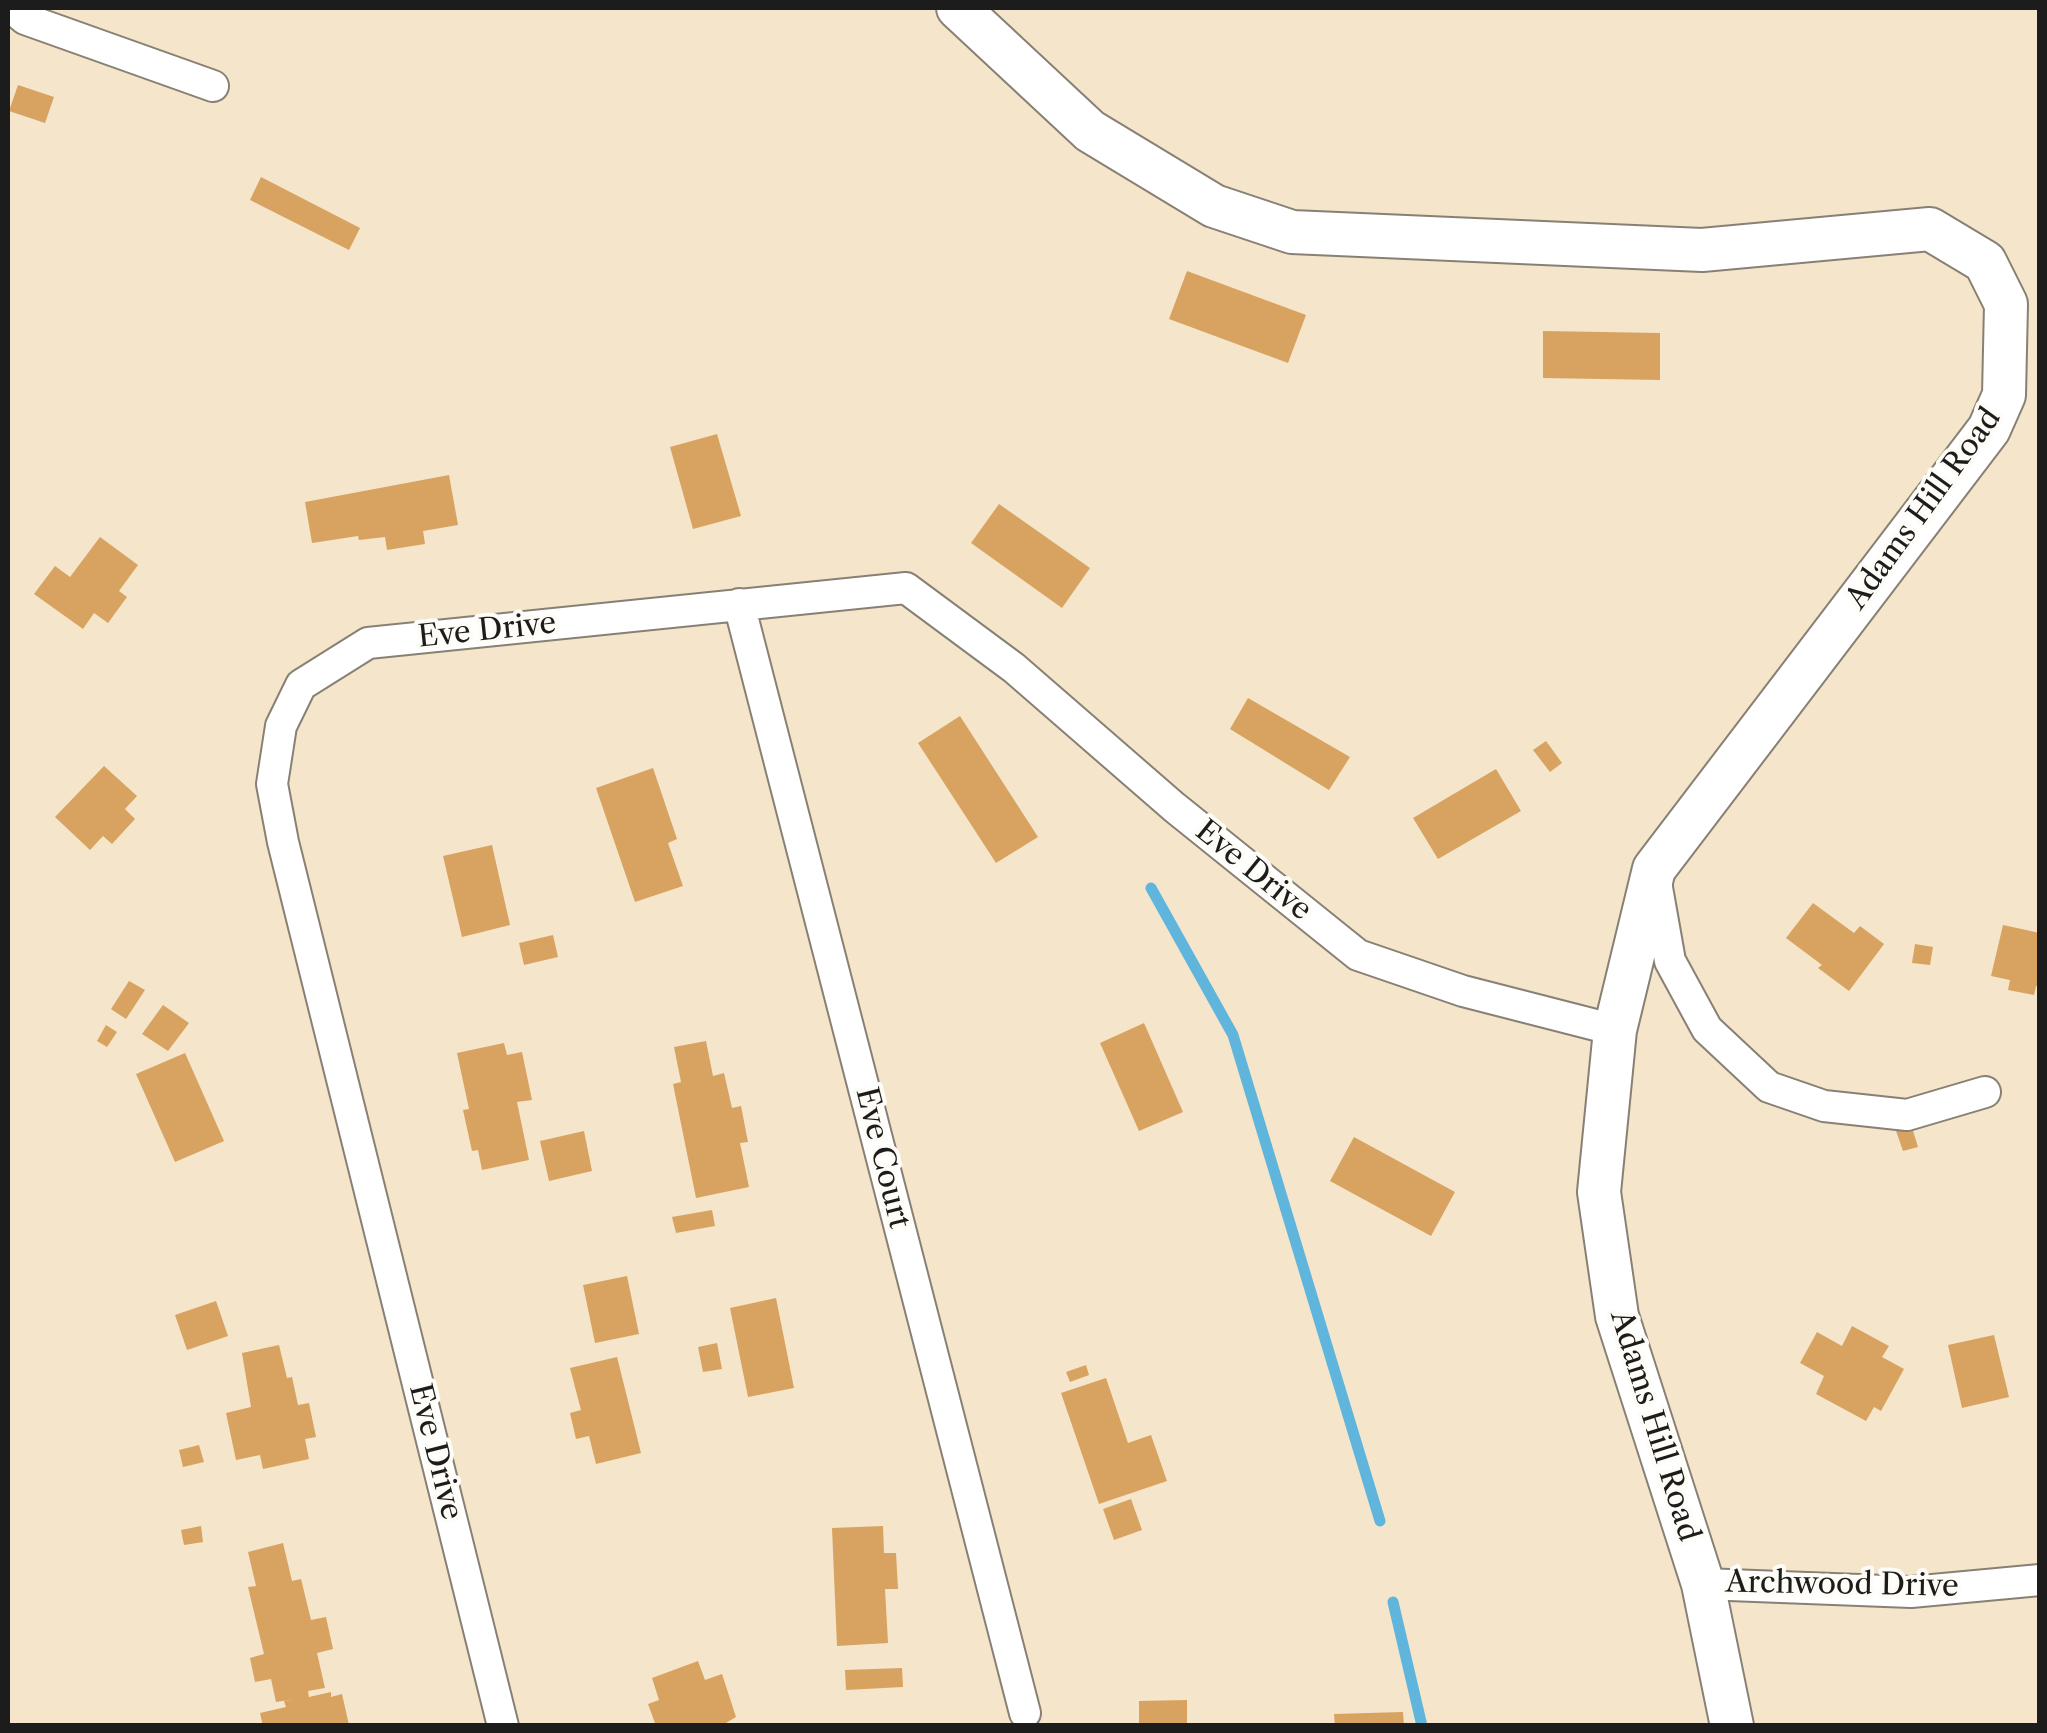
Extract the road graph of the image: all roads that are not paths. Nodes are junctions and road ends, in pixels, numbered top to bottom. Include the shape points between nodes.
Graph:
1 (12, 8) edge
2 (958, 8) edge
3 (212, 86) dead end
4 (739, 604) junction
5 (1654, 869) junction
6 (1615, 1030) junction
7 (1984, 1092) dead end
8 (2040, 1580) edge
9 (1704, 1584) junction
10 (1025, 1713) dead end
11 (503, 1726) edge
12 (1732, 1726) edge

1 - 3 street via 25,19
2 - 5 street, Adams Hill Road via 1090,131 1214,206 1292,232 1702,250 1930,228 1985,262 2006,304 2004,395 1989,430
4 - 6 street, Eve Drive via 906,588 1014,668 1358,954 1463,991
4 - 10 street, Eve Court
4 - 11 street, Eve Drive via 368,644 301,685 280,726 272,784 283,842
5 - 6 street, Adams Hill Road
5 - 7 street via 1670,961 1707,1029 1770,1087 1824,1106 1907,1115
6 - 9 street, Adams Hill Road via 1600,1192 1617,1316
8 - 9 street, Archwood Drive via 1911,1592
9 - 12 street, Adams Hill Road

